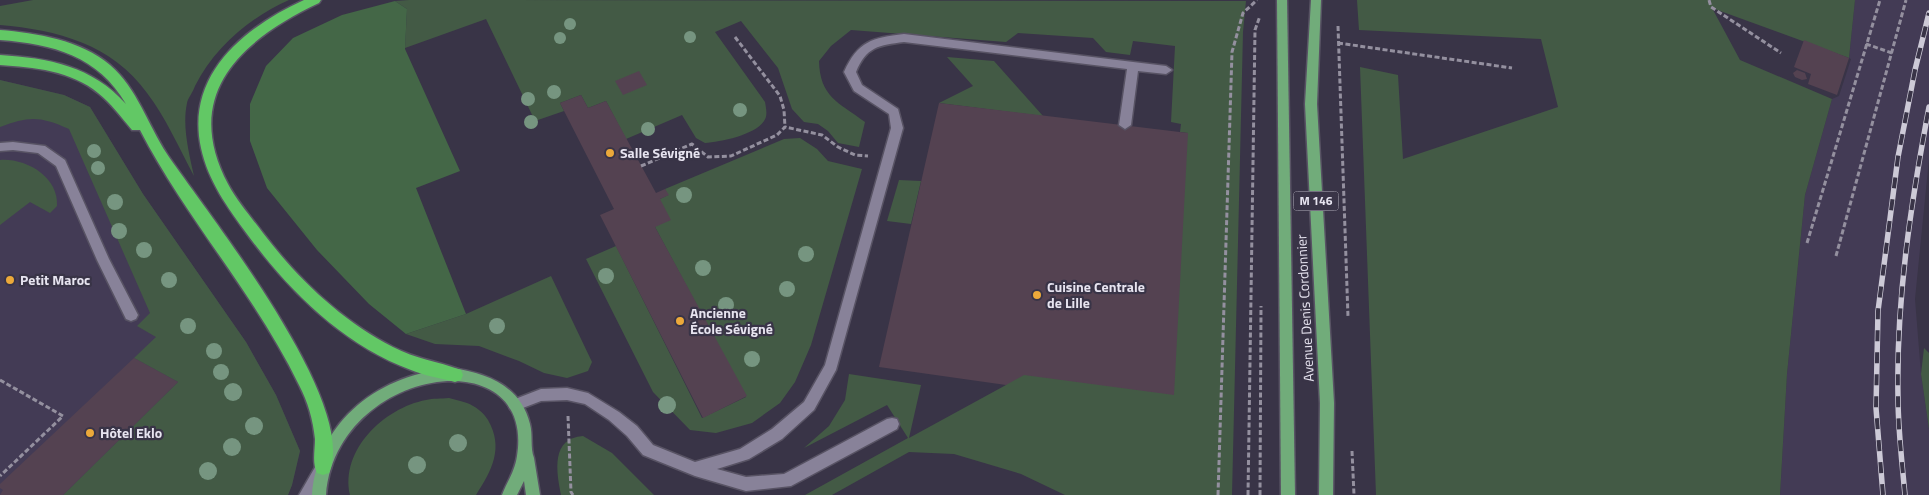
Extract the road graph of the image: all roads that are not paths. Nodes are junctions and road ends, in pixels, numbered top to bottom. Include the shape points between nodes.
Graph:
1 (315, 0) edge
2 (1282, 0) edge
3 (1316, 0) edge
4 (0, 35) edge
5 (0, 60) edge
6 (1133, 66) junction
7 (1166, 70) dead end
8 (1124, 125) dead end
9 (0, 146) edge
10 (159, 152) junction
11 (131, 315) dead end
12 (455, 375) junction
13 (514, 405) junction
14 (892, 424) dead end
15 (526, 448) junction
16 (323, 467) junction
17 (695, 469) junction
18 (306, 495) edge
19 (319, 495) edge
20 (509, 495) edge
21 (533, 495) edge
22 (1288, 495) edge
23 (1326, 495) edge

1 - 12 highway via 273,20 254,34 228,59 217,76 205,108 204,123 212,164 219,182 255,235 283,270 317,302 379,347 411,363
2 - 22 main road, Avenue Denis Cordonnier / M 146
3 - 23 main road, Avenue Denis Cordonnier / M 146 via 1311,104 1327,403
4 - 10 highway via 41,41 89,58 104,67 117,79
5 - 10 highway via 51,68 89,80 108,95
6 - 7 street
6 - 8 street
6 - 17 street via 904,38 875,42 856,57 850,72 858,88 894,112 897,128 831,366 809,406 777,434 744,454
9 - 11 street via 41,149 61,163
10 - 16 highway via 272,320 294,359 320,416 324,434
12 - 13 main road via 490,383 508,396
12 - 16 main road via 415,380 376,399 344,429
13 - 15 main road via 524,425
13 - 17 street via 542,395 567,394 588,399 632,431 648,450
14 - 17 street via 786,481 746,484
15 - 20 main road via 519,475
15 - 21 main road
16 - 18 street
16 - 19 main road

